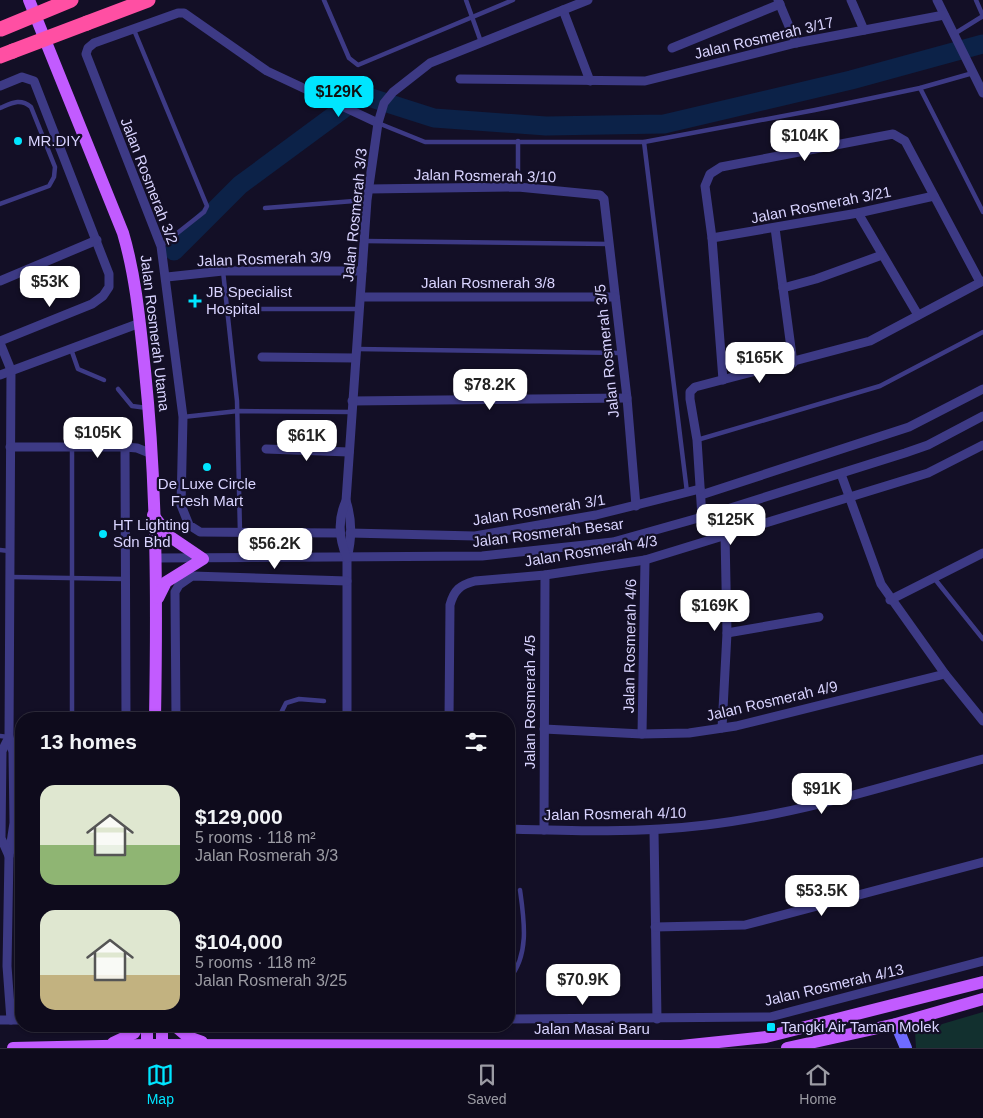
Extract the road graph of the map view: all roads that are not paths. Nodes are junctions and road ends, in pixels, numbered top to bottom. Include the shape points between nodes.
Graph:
1 (29, 0) edge
2 (72, 0) edge
3 (148, 0) edge
4 (324, 0) edge
5 (466, 0) edge
6 (513, 0) edge
7 (588, 0) edge
8 (851, 0) edge
9 (937, 0) edge
10 (976, 0) edge
11 (779, 2) edge
12 (563, 10) junction
13 (944, 15) junction
14 (471, 16) junction
15 (983, 16) edge
16 (1, 29) edge
17 (134, 30) junction
18 (864, 30) junction
19 (953, 34) junction
20 (480, 42) junction
21 (796, 43) junction
22 (672, 48) dead end
23 (6, 54) edge
24 (973, 73) junction
25 (460, 79) dead end
26 (590, 81) junction
27 (0, 86) edge
28 (920, 88) junction
29 (983, 93) edge
30 (0, 108) edge
31 (378, 123) junction
32 (518, 141) junction
33 (644, 142) junction
34 (518, 188) junction
35 (369, 189) junction
36 (600, 195) joint
37 (934, 196) junction
38 (368, 200) junction
39 (0, 204) edge
40 (265, 208) dead end
41 (983, 212) edge
42 (858, 213) junction
43 (775, 228) junction
44 (712, 238) junction
45 (97, 240) junction
46 (364, 240) junction
47 (608, 244) junction
48 (161, 246) junction
49 (882, 255) junction
50 (223, 271) junction
51 (362, 271) junction
52 (167, 277) junction
53 (0, 281) edge
54 (981, 281) edge
55 (783, 288) junction
56 (615, 296) junction
57 (361, 297) junction
58 (227, 309) junction
59 (360, 309) junction
60 (918, 315) junction
61 (140, 323) junction
62 (983, 332) edge
63 (0, 342) edge
64 (70, 349) junction
65 (621, 353) junction
66 (356, 354) junction
67 (262, 357) dead end
68 (793, 363) junction
69 (11, 370) junction
70 (0, 375) edge
71 (104, 380) dead end
72 (723, 380) junction
73 (118, 389) dead end
74 (983, 389) edge
75 (627, 398) junction
76 (352, 401) junction
77 (149, 408) junction
78 (238, 410) junction
79 (352, 412) junction
80 (983, 416) edge
81 (182, 417) junction
82 (697, 440) junction
83 (983, 445) edge
84 (10, 447) junction
85 (72, 447) junction
86 (126, 447) junction
87 (266, 449) dead end
88 (349, 452) junction
89 (152, 454) junction
90 (841, 474) junction
91 (687, 492) junction
92 (700, 492) junction
93 (849, 497) junction
94 (346, 500) junction
95 (636, 506) junction
96 (153, 515) junction
97 (702, 516) junction
98 (240, 533) junction
99 (340, 533) junction
100 (350, 533) junction
101 (725, 535) junction
102 (5, 551) edge
103 (982, 556) edge
104 (155, 558) junction
105 (347, 558) junction
106 (202, 559) junction
107 (645, 560) junction
108 (545, 575) junction
109 (9, 577) junction
110 (72, 578) junction
111 (934, 578) junction
112 (126, 579) junction
113 (347, 581) junction
114 (157, 600) junction
115 (890, 600) junction
116 (819, 617) dead end
117 (727, 633) junction
118 (983, 639) edge
119 (5, 668) edge
120 (945, 674) junction
121 (324, 701) dead end
122 (72, 712) edge
123 (126, 712) edge
124 (155, 712) edge
125 (176, 712) edge
126 (282, 712) edge
127 (347, 712) edge
128 (449, 712) edge
129 (983, 721) edge
130 (722, 728) junction
131 (544, 729) junction
132 (642, 734) junction
133 (4, 737) edge
134 (983, 758) edge
135 (15, 760) edge
136 (1, 800) edge
137 (15, 800) edge
138 (515, 829) edge
139 (15, 830) edge
140 (544, 830) junction
141 (654, 831) junction
142 (4, 856) edge
143 (983, 862) edge
144 (520, 890) dead end
145 (4, 914) edge
146 (655, 927) junction
147 (983, 961) edge
148 (4, 966) edge
149 (515, 972) edge
150 (983, 982) edge
151 (924, 998) junction
152 (983, 999) edge
153 (657, 1019) junction
154 (0, 1020) edge
155 (11, 1020) junction
156 (15, 1020) edge
157 (515, 1020) edge
158 (896, 1024) junction
159 (135, 1032) edge
160 (147, 1032) edge
161 (162, 1032) edge
162 (182, 1032) edge
163 (217, 1045) junction
164 (103, 1046) junction
165 (147, 1046) edge
166 (162, 1047) edge
167 (12, 1048) edge
168 (787, 1048) edge
169 (906, 1048) edge

1 - 61 main road, Jalan Rosmerah Utama via 123,233
2 - 16 highway, bridge
3 - 23 highway, bridge
4 - 14 lane via 350,58 358,64
5 - 14 lane
6 - 14 lane
7 - 12 street, Jalan Rosmerah 3/3
8 - 18 street
9 - 13 street
10 - 15 lane
11 - 21 street
11 - 22 street
12 - 20 street, Jalan Rosmerah 3/3
12 - 26 street
13 - 18 street, Jalan Rosmerah 3/17
13 - 19 street
14 - 20 lane
15 - 19 lane
17 - 31 street via 184,13 267,72
17 - 48 lane via 207,206 204,212
17 - 48 street, Jalan Rosmerah 3/2 via 94,44 86,54
18 - 21 street, Jalan Rosmerah 3/17
19 - 24 street
20 - 31 street, Jalan Rosmerah 3/3 via 430,62 393,92 384,103
21 - 26 street, Jalan Rosmerah 3/17 via 645,81
24 - 28 lane
24 - 29 street
25 - 26 street, Jalan Rosmerah 3/17
27 - 45 street via 22,76 34,81
28 - 33 lane
28 - 41 lane
30 - 39 lane via 17,101 31,107 55,168 49,186
31 - 32 lane via 426,142
31 - 35 street, Jalan Rosmerah 3/3
32 - 33 lane
32 - 34 lane
33 - 91 lane
34 - 35 street, Jalan Rosmerah 3/10
34 - 36 street, Jalan Rosmerah 3/10
35 - 38 street, Jalan Rosmerah 3/3
36 - 47 street, Jalan Rosmerah 3/5 via 604,199
37 - 42 street, Jalan Rosmerah 3/21
37 - 44 street via 905,141 887,134 714,169 705,186
37 - 54 street
38 - 40 lane
38 - 46 street, Jalan Rosmerah 3/3
42 - 43 street, Jalan Rosmerah 3/21
42 - 49 street
43 - 44 street, Jalan Rosmerah 3/21
43 - 55 street
44 - 72 street
45 - 53 street
45 - 63 street via 110,287 102,296 92,304
46 - 47 lane
46 - 51 street, Jalan Rosmerah 3/3
47 - 56 street, Jalan Rosmerah 3/5
48 - 52 street, Jalan Rosmerah 3/2
49 - 55 street via 816,280
49 - 60 street
50 - 51 street, Jalan Rosmerah 3/9
50 - 52 street, Jalan Rosmerah 3/9
50 - 58 lane
51 - 57 street, Jalan Rosmerah 3/3
52 - 81 street, Jalan Rosmerah 3/2
54 - 60 street
55 - 68 street
56 - 57 street, Jalan Rosmerah 3/8
56 - 65 street, Jalan Rosmerah 3/5
57 - 59 street, Jalan Rosmerah 3/3
58 - 59 lane
58 - 78 lane
59 - 66 street, Jalan Rosmerah 3/3
60 - 68 street via 870,341
61 - 64 street
61 - 77 main road, Jalan Rosmerah Utama
62 - 82 lane via 880,386
63 - 69 street
64 - 69 street
64 - 71 lane via 78,369
65 - 66 lane
65 - 75 street, Jalan Rosmerah 3/5
66 - 67 street
66 - 76 street, Jalan Rosmerah 3/3
68 - 72 street
69 - 70 street
69 - 84 street
72 - 82 street via 695,387 690,392
73 - 77 lane via 132,406
74 - 92 street, Jalan Rosmerah 3/1 via 909,427
75 - 76 street
75 - 95 street, Jalan Rosmerah 3/5
76 - 79 street, Jalan Rosmerah 3/3
77 - 89 main road, Jalan Rosmerah Utama
78 - 79 lane
78 - 81 lane
78 - 98 lane
79 - 88 street, Jalan Rosmerah 3/3
80 - 90 street, Jalan Rosmerah Besar via 928,445
81 - 98 street, Jalan Rosmerah 3/2 via 181,505 189,525 200,532
82 - 92 street
83 - 93 street, Jalan Rosmerah 4/3 via 928,473
84 - 85 street
84 - 102 street
85 - 86 street
85 - 110 lane
86 - 89 street
86 - 112 street
87 - 88 street
88 - 94 street, Jalan Rosmerah 3/3
89 - 96 main road, Jalan Rosmerah Utama
90 - 93 street
90 - 97 street, Jalan Rosmerah Besar
91 - 92 street, Jalan Rosmerah 3/1
91 - 95 street, Jalan Rosmerah 3/1
92 - 97 street
93 - 101 street, Jalan Rosmerah 4/3
93 - 115 street
94 - 99 street, Jalan Rosmerah 3/3 via 341,512
94 - 100 street, Jalan Rosmerah 3/3 via 350,512
95 - 100 street, Jalan Rosmerah 3/1 via 475,536
96 - 104 main road, Jalan Rosmerah Utama
96 - 106 main road via 173,540
97 - 105 street, Jalan Rosmerah Besar via 604,543 482,556
98 - 99 street, Jalan Rosmerah 3/2
99 - 105 street, Jalan Rosmerah 3/3
100 - 105 street, Jalan Rosmerah 3/3
101 - 107 street, Jalan Rosmerah 4/3
101 - 117 street
102 - 109 street
103 - 111 street
104 - 106 street, Jalan Rosmerah Besar
104 - 114 main road, Jalan Rosmerah Utama
105 - 106 street, Jalan Rosmerah Besar
105 - 113 street
106 - 114 main road via 166,582
107 - 108 street, Jalan Rosmerah 4/3
107 - 132 street, Jalan Rosmerah 4/6
108 - 128 street, Jalan Rosmerah 4/3 via 475,581 458,588 450,605
108 - 131 street, Jalan Rosmerah 4/5
109 - 110 lane
109 - 119 street
110 - 112 lane
110 - 122 lane
111 - 115 street
111 - 118 lane
112 - 123 street
113 - 125 street via 186,578 175,592
113 - 127 street
114 - 124 main road, Jalan Rosmerah Utama
115 - 120 street
116 - 117 street
117 - 130 street
119 - 133 street
120 - 129 street
120 - 130 street, Jalan Rosmerah 4/9
121 - 126 lane via 299,699 286,703
130 - 132 street, Jalan Rosmerah 4/9 via 689,733
131 - 132 street, Jalan Rosmerah 4/9
131 - 140 street, Jalan Rosmerah 4/5
133 - 135 street
133 - 136 street
134 - 141 street, Jalan Rosmerah 4/10 via 812,806 708,825
136 - 137 street
136 - 142 street
138 - 140 street, Jalan Rosmerah 4/10
139 - 142 street
140 - 141 street, Jalan Rosmerah 4/10
141 - 146 street
142 - 145 street
143 - 146 street via 745,925
144 - 149 lane via 526,930
145 - 148 street
146 - 153 street
147 - 153 street, Jalan Rosmerah 4/13 via 770,1017
148 - 155 street
150 - 151 main road, Jalan Masai Baru
151 - 158 main road via 903,1008
151 - 163 main road, Jalan Masai Baru via 766,1037 681,1046
152 - 158 main road
153 - 157 street, Jalan Rosmerah 4/13
154 - 155 street
155 - 156 street
158 - 168 main road
158 - 169 street
159 - 164 main road
160 - 165 main road
161 - 166 main road
162 - 163 main road
163 - 166 main road, Jalan Masai Baru
164 - 165 main road, Jalan Masai Baru
164 - 167 main road, Jalan Masai Baru
165 - 166 main road, Jalan Masai Baru

